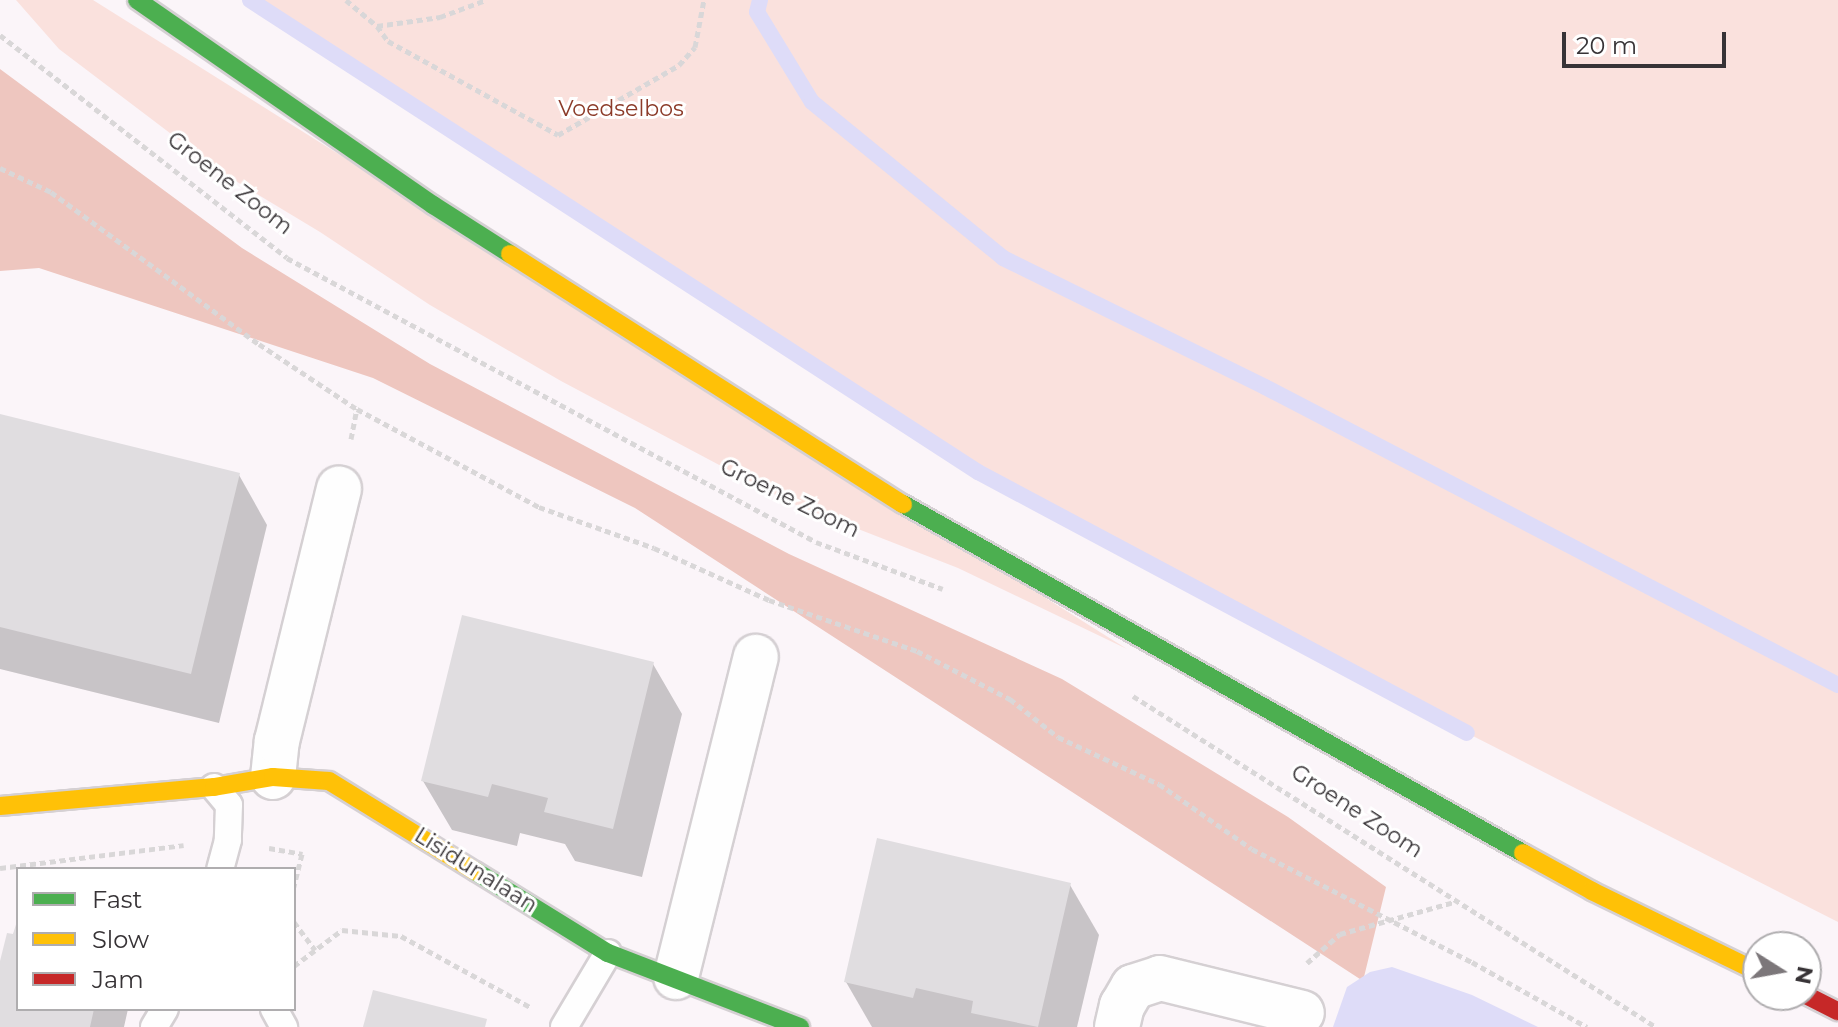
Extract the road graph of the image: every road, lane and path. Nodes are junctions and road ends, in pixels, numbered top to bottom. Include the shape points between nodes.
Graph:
1 (137, 0) edge
2 (346, 0) edge
3 (486, 0) edge
4 (704, 0) edge
5 (377, 26) junction
6 (0, 35) edge
7 (0, 168) edge
8 (339, 488) dead end
9 (947, 591) dead end
10 (756, 657) dead end
11 (1125, 692) dead end
12 (273, 777) junction
13 (214, 787) junction
14 (0, 806) edge
15 (228, 840) junction
16 (221, 867) edge
17 (0, 868) edge
18 (296, 879) edge
19 (1455, 902) junction
20 (1387, 918) junction
21 (296, 925) edge
22 (315, 950) junction
23 (608, 953) junction
24 (296, 964) edge
25 (1742, 964) edge
26 (676, 977) junction
27 (1290, 1010) joint
28 (564, 1026) edge
29 (800, 1027) edge
30 (1117, 1027) edge
31 (1587, 1027) edge
32 (1656, 1027) edge

1 - 25 main road, Groene Zoom via 433,205 919,514 1592,891
2 - 5 path
3 - 5 path via 440,17
4 - 5 path via 695,47 679,65 558,135 425,64 388,41
6 - 9 path, Groene Zoom via 287,258 816,542
7 - 20 path via 51,192 259,344 385,424 539,507 654,548 769,600 917,651 1010,699 1058,737 1159,784 1252,849
8 - 12 street via 277,741
10 - 26 street
11 - 19 path, Groene Zoom
12 - 13 main road, Lisidunalaan
12 - 23 main road, Lisidunalaan via 329,781
13 - 14 main road, Lisidunalaan
13 - 15 lane via 229,805
15 - 16 lane
15 - 17 path
15 - 18 path via 302,854
19 - 20 path
19 - 32 path, Groene Zoom
20 - 27 path via 1340,934 1312,956
20 - 31 path
21 - 22 path
22 - 24 path
22 - 28 path via 342,930 401,936
23 - 26 main road, Lisidunalaan
23 - 28 lane
26 - 29 main road, Lisidunalaan
27 - 30 street via 1160,978 1133,987

